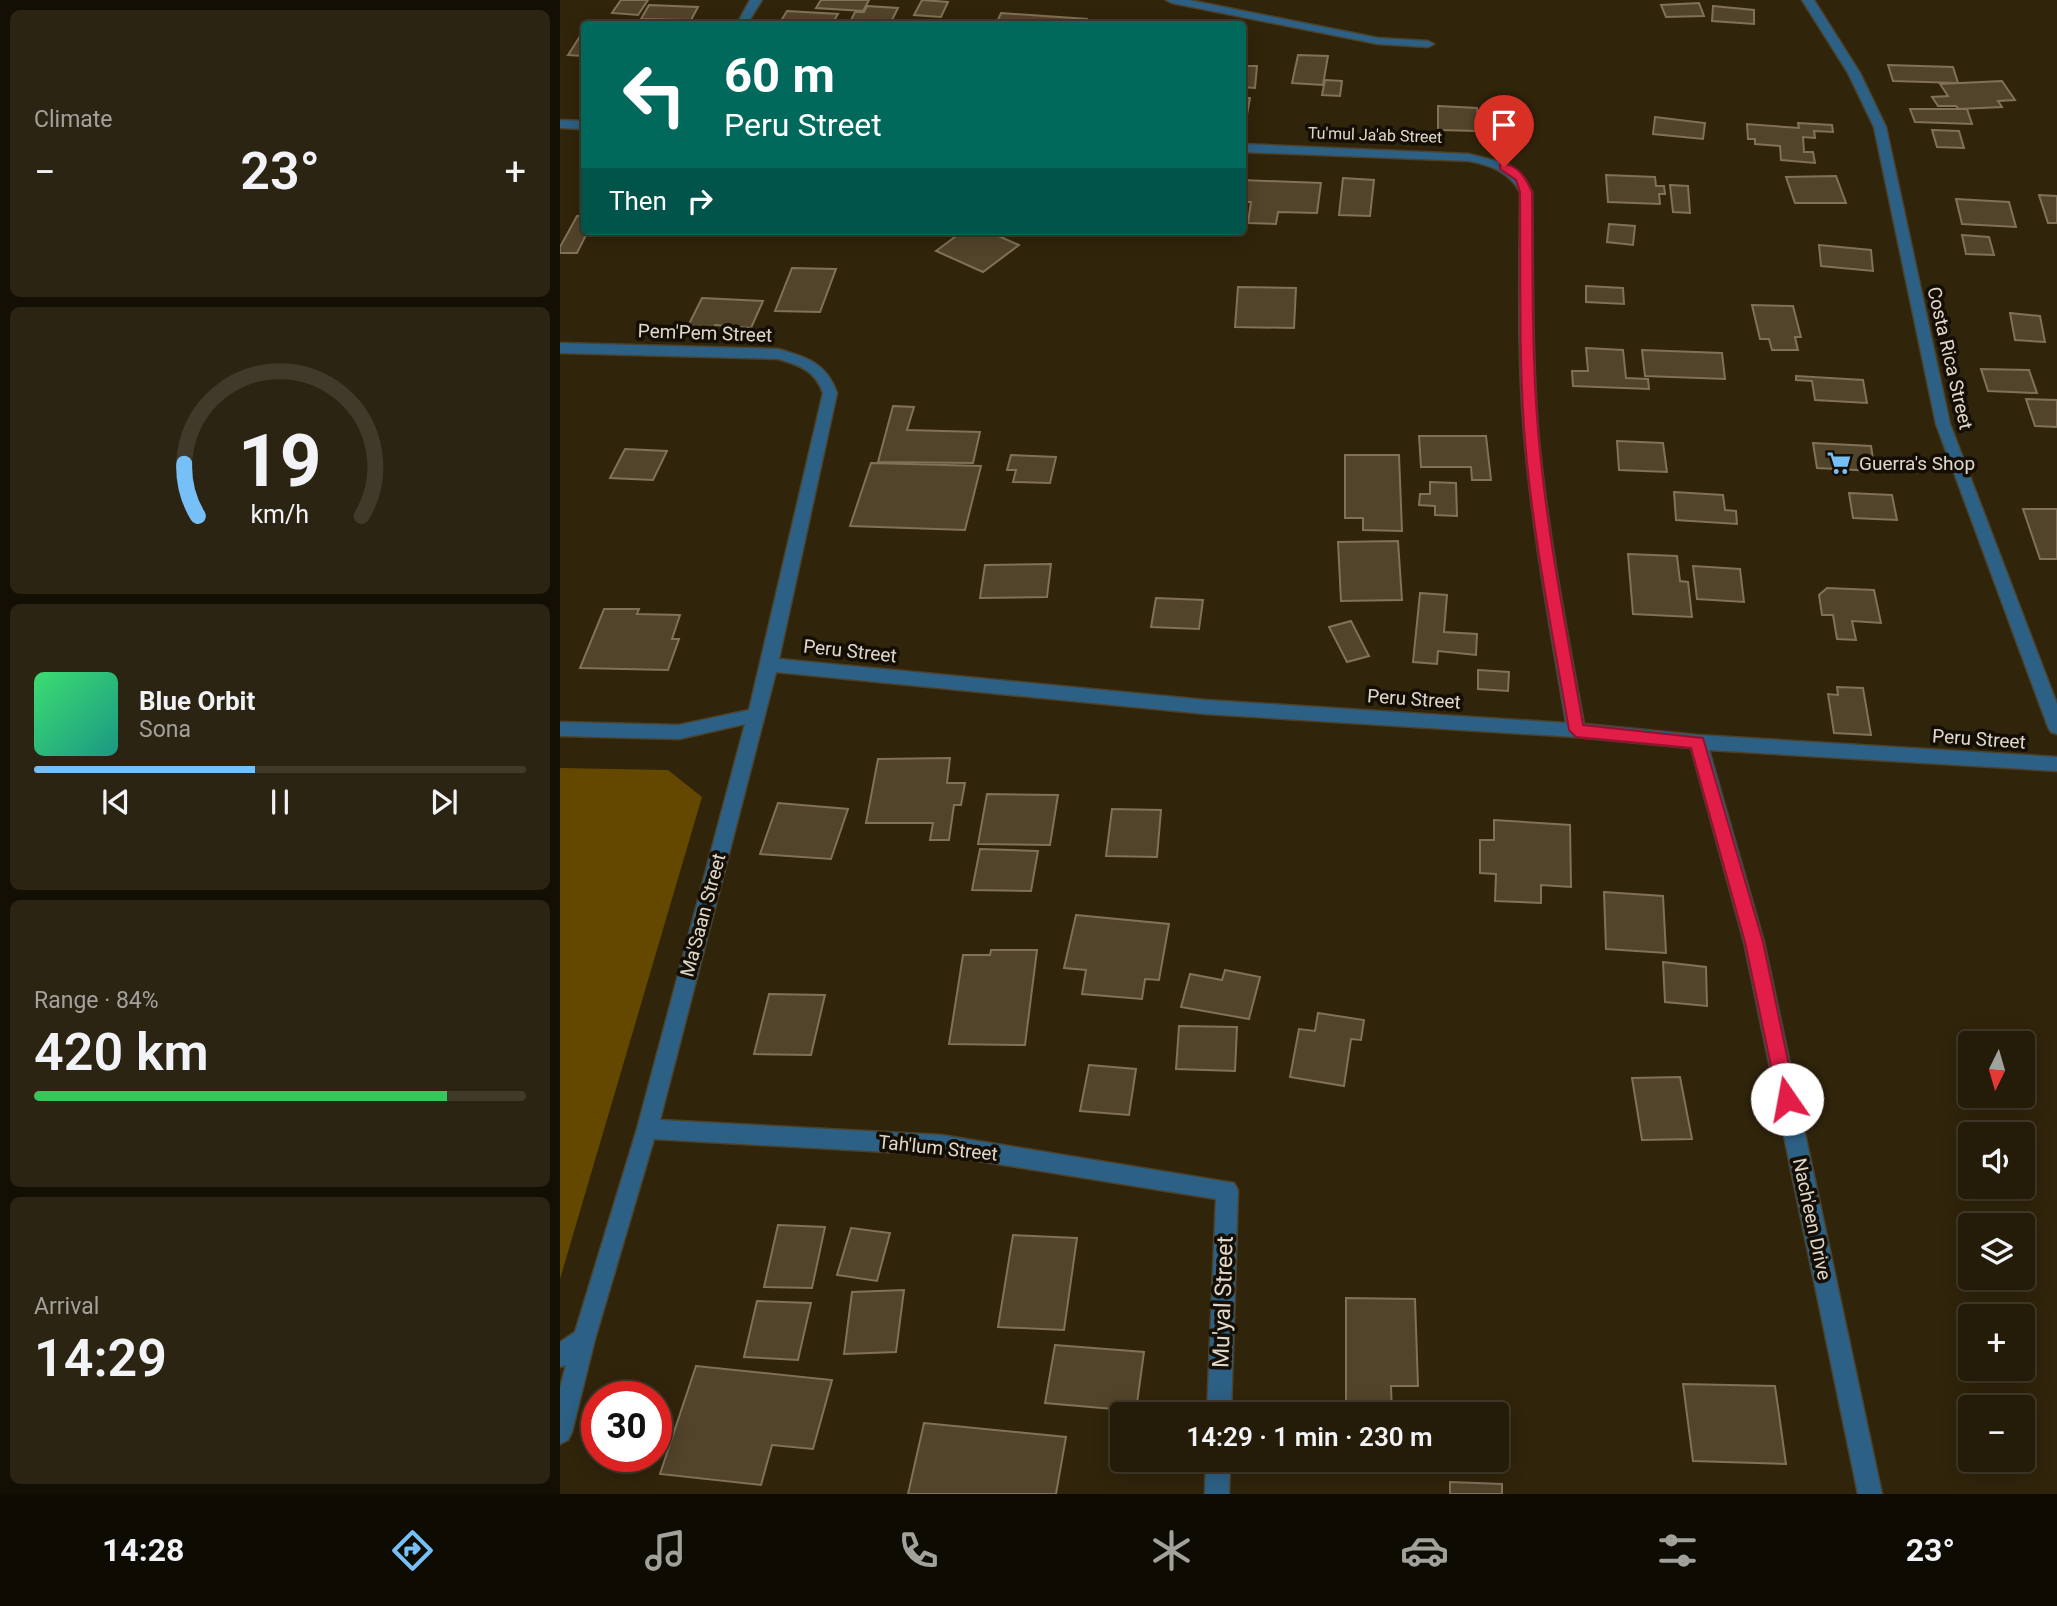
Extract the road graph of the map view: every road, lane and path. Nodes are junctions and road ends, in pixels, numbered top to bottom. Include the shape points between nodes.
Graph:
1 (756, 0) edge
2 (1172, 0) edge
3 (1808, 0) edge
4 (744, 21) edge
5 (1428, 44) dead end
6 (560, 124) edge
7 (581, 125) edge
8 (1246, 148) edge
9 (560, 348) edge
10 (830, 393) joint
11 (769, 664) junction
12 (756, 715) junction
13 (2057, 727) edge
14 (560, 729) edge
15 (1576, 730) junction
16 (1698, 742) junction
17 (2057, 764) edge
18 (647, 1129) junction
19 (1227, 1191) joint
20 (584, 1339) junction
21 (560, 1356) edge
22 (1219, 1402) edge
23 (560, 1432) edge
24 (1218, 1472) edge
25 (1217, 1494) edge
26 (1870, 1494) edge

1 - 4 street
2 - 5 street via 1370,39
3 - 13 street, Costa Rica Street via 1854,73 1880,127 1943,424
6 - 7 street
8 - 15 street, Tu'mul Ja'ab Street via 1476,158 1521,178 1526,192 1528,377 1534,460
9 - 10 street, Pem'Pem Street via 779,354 810,363 826,377
10 - 11 street, Ma'Saan Street
11 - 12 street, Ma'Saan Street
11 - 15 street, Peru Street via 1206,707
12 - 14 street via 679,732
12 - 18 street, Ma'Saan Street
15 - 16 street, Peru Street
16 - 17 street, Peru Street
16 - 26 street, Nach'een Drive via 1754,942
18 - 19 street, Tah'lum Street via 941,1145
18 - 20 street, Ma'Saan Street
19 - 22 street, Mu'yal Street
20 - 21 street
20 - 23 street, Ma'Saan Street
24 - 25 street

